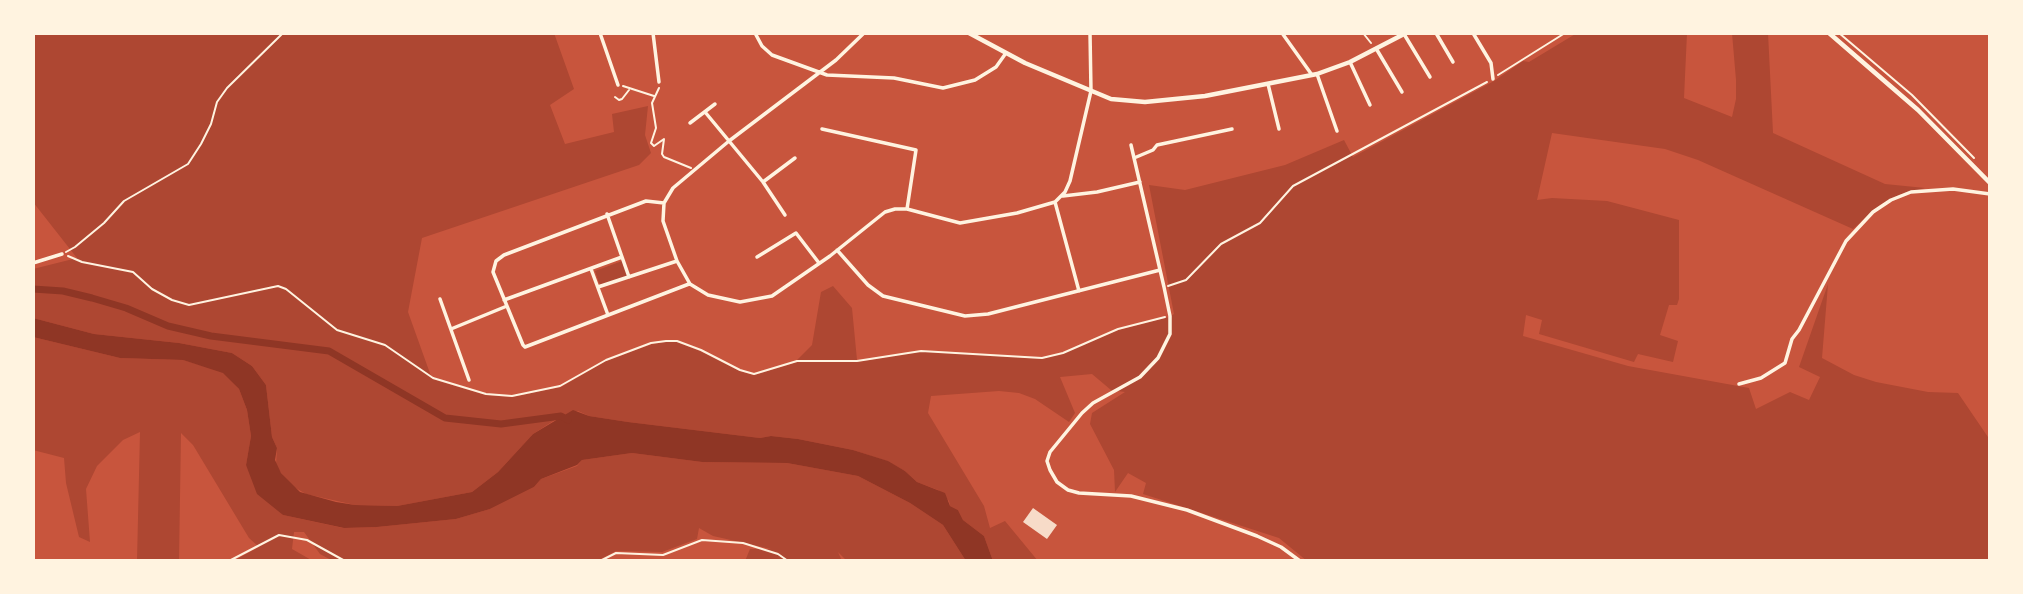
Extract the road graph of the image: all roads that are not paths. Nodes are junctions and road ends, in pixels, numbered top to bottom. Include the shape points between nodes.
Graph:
1 (600, 33) edge
2 (653, 33) edge
3 (864, 33) edge
4 (970, 33) edge
5 (1090, 33) edge
6 (1282, 33) edge
7 (1436, 33) edge
8 (1474, 33) edge
9 (1829, 33) edge
10 (1405, 34) edge
11 (757, 35) edge
12 (1377, 50) junction
13 (1006, 53) junction
14 (1350, 62) junction
15 (1453, 62) dead end
16 (820, 73) junction
17 (1315, 74) junction
18 (1430, 77) dead end
19 (1493, 79) road end
20 (659, 82) road end
21 (1268, 84) junction
22 (618, 85) road end
23 (1091, 91) junction
24 (1402, 92) dead end
25 (715, 104) dead end
26 (1370, 105) dead end
27 (705, 112) junction
28 (690, 123) dead end
29 (822, 129) dead end
30 (1232, 130) dead end
31 (1279, 130) dead end
32 (1337, 131) dead end
33 (730, 141) junction
34 (1131, 145) dead end
35 (795, 158) dead end
36 (1134, 158) junction
37 (763, 182) junction
38 (1140, 182) junction
39 (1990, 183) edge
40 (1990, 194) edge
41 (1060, 197) junction
42 (1055, 202) junction
43 (664, 203) junction
44 (907, 209) junction
45 (607, 214) junction
46 (785, 215) dead end
47 (837, 250) junction
48 (62, 254) road end
49 (622, 257) junction
50 (757, 257) dead end
51 (677, 261) junction
52 (33, 263) edge
53 (819, 263) junction
54 (592, 269) junction
55 (1160, 270) junction
56 (629, 277) junction
57 (690, 284) junction
58 (598, 287) junction
59 (1079, 292) junction
60 (440, 299) dead end
61 (504, 300) junction
62 (507, 306) junction
63 (608, 315) junction
64 (451, 329) junction
65 (469, 380) dead end
66 (1738, 384) dead end
67 (1300, 561) edge

1 - 22 street
2 - 20 street
3 - 16 street
4 - 13 street
5 - 23 street
6 - 17 street
7 - 15 street
8 - 19 street via 1491,63
9 - 39 street via 1918,110
10 - 12 street
10 - 18 street
11 - 16 street via 772,55
12 - 14 street
12 - 24 street
13 - 16 street via 975,80 943,88 894,78
13 - 23 street
14 - 17 street
14 - 26 street
16 - 33 street
17 - 21 street
17 - 32 street
21 - 23 street via 1145,102 1119,101
21 - 31 street
23 - 41 street via 1070,181
25 - 27 street
27 - 28 street
27 - 33 street
29 - 44 street via 916,150
30 - 36 street via 1157,145
33 - 37 street
33 - 43 street via 673,188
34 - 36 street
35 - 37 street
36 - 38 street
37 - 46 street
38 - 41 street
38 - 55 street
40 - 66 street via 1921,191 1891,200 1873,212 1846,241 1792,339 1785,363 1761,378
41 - 42 street
42 - 44 street via 960,223
42 - 59 street
43 - 45 street via 646,201
43 - 51 street via 663,221
44 - 47 street via 885,212
45 - 49 street
45 - 61 street via 496,261 493,272
47 - 53 street
47 - 59 street via 883,296 965,316
48 - 52 street
49 - 54 street
49 - 56 street
50 - 53 street via 796,233
51 - 56 street
51 - 57 street
53 - 57 street via 772,296 740,302 708,295
54 - 58 street
54 - 61 street
55 - 59 street
55 - 67 street via 1170,334 1158,358 1140,377 1082,413 1051,452 1050,470 1068,490 1130,496 1187,510 1257,536
56 - 58 street
57 - 63 street
58 - 63 street
60 - 64 street
61 - 62 street
62 - 63 street via 526,346
62 - 64 street
64 - 65 street

